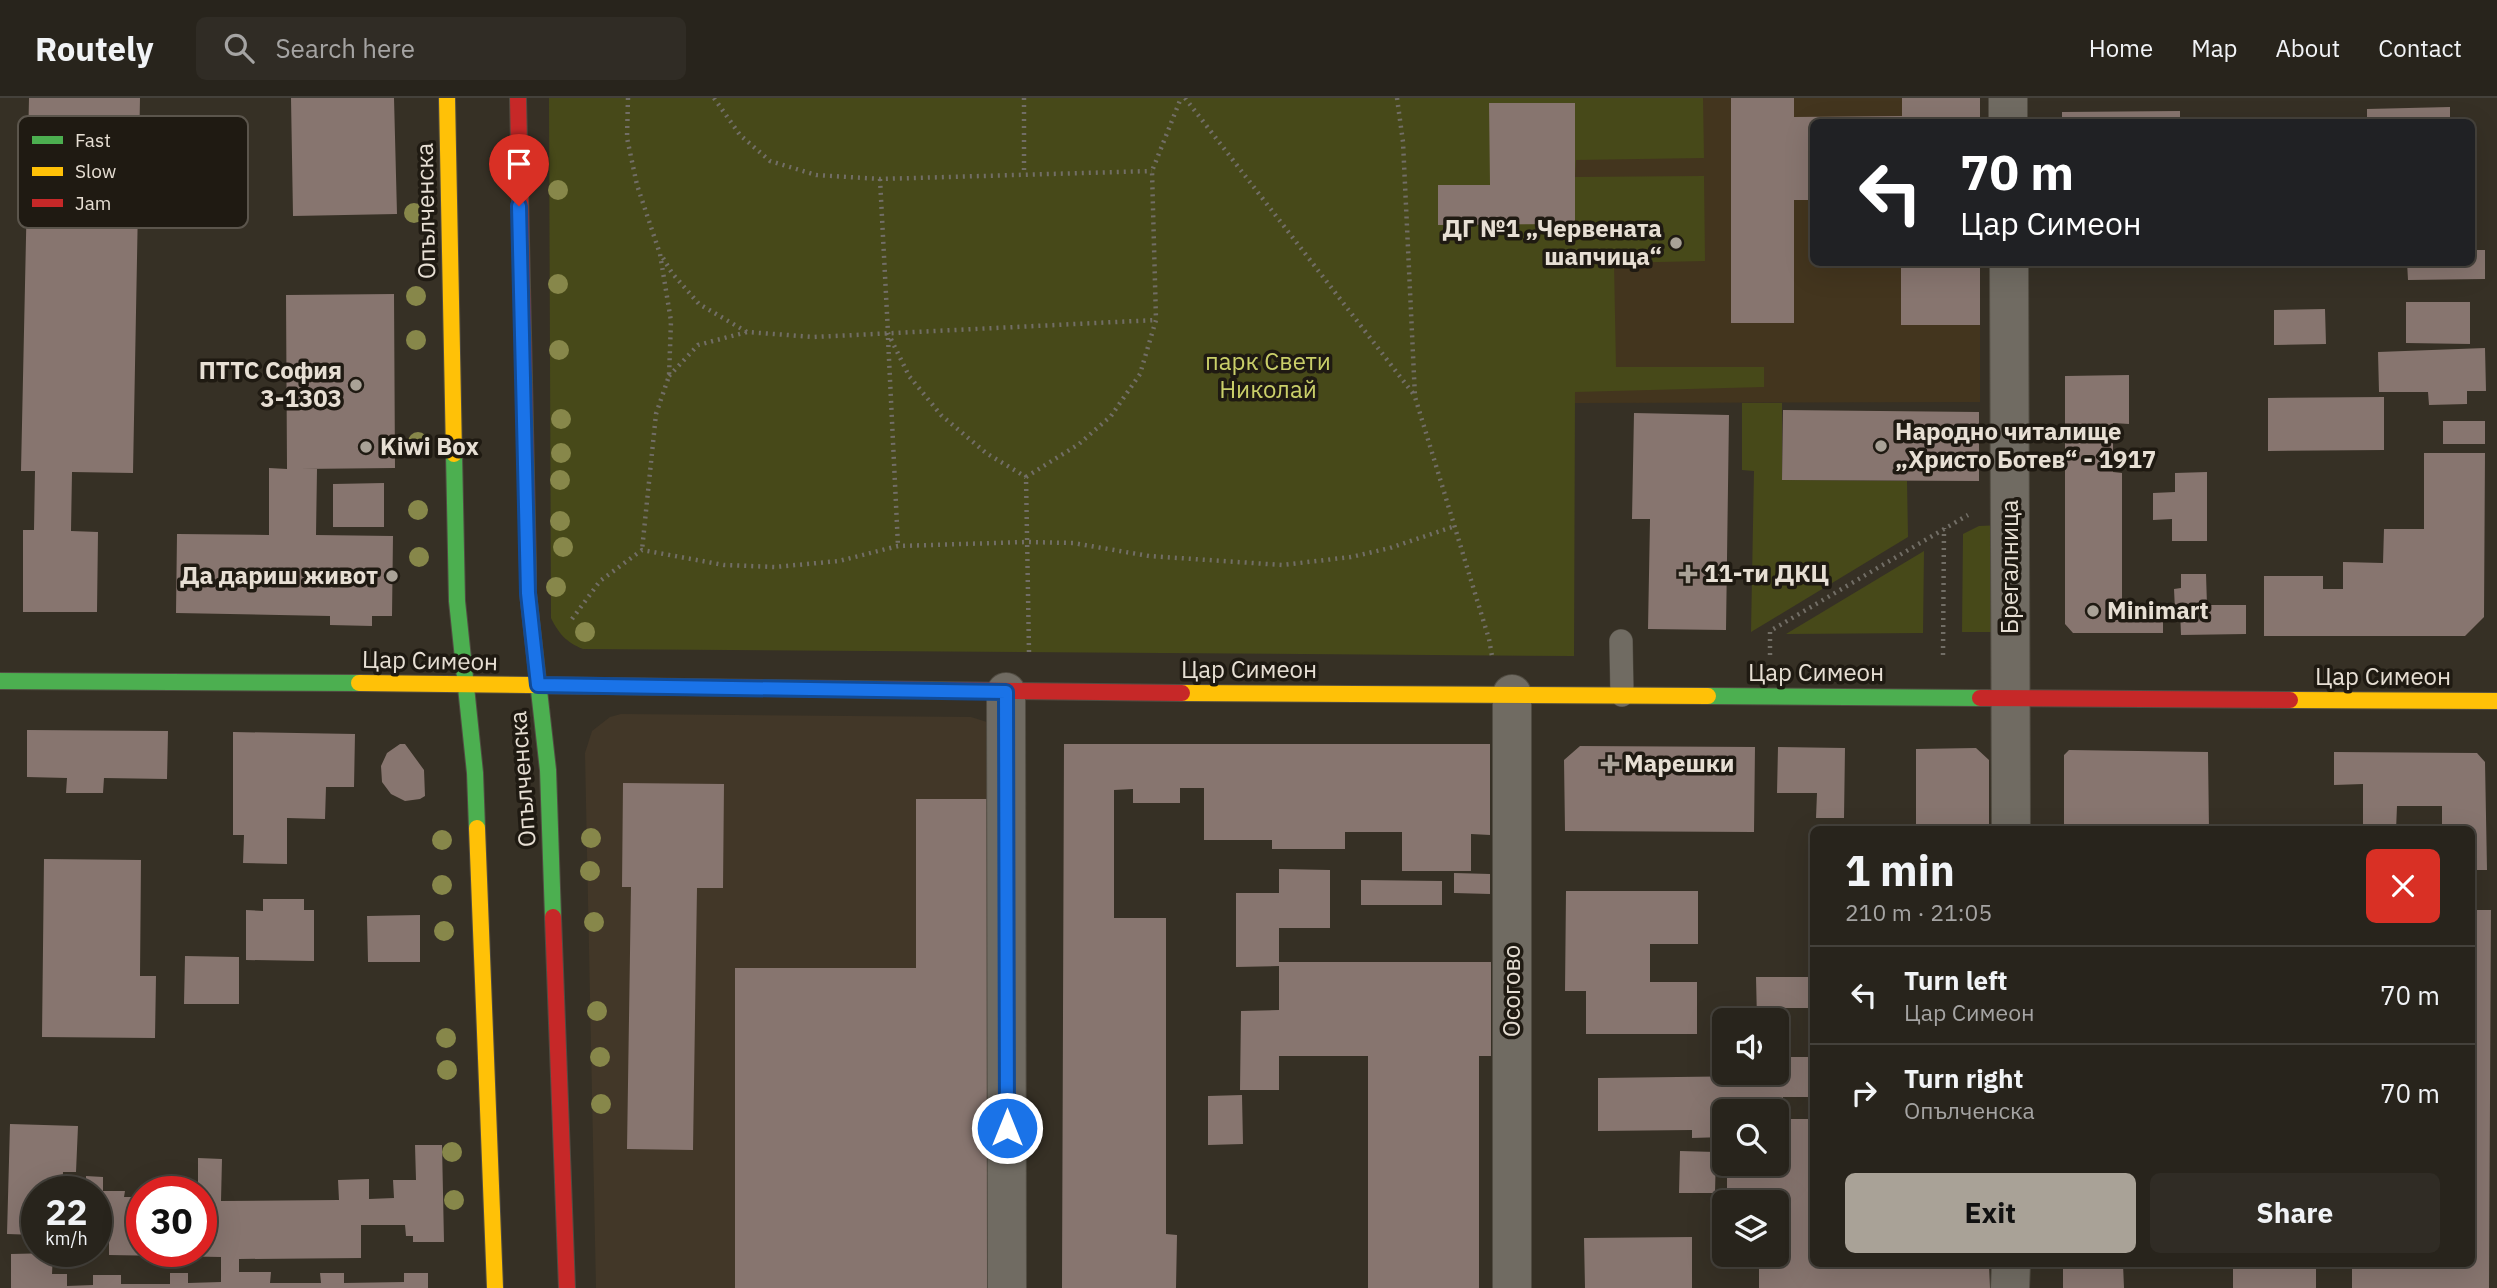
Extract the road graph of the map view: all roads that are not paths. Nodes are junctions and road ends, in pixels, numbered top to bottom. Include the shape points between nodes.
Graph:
1 (447, 98) edge
2 (518, 98) edge
3 (2008, 98) edge
4 (2008, 119) edge
5 (2009, 266) edge
6 (1621, 641) dead end
7 (0, 681) edge
8 (466, 684) junction
9 (538, 685) junction
10 (1006, 692) junction
11 (1512, 694) junction
12 (1622, 695) junction
13 (2011, 698) junction
14 (2497, 701) edge
15 (2011, 826) edge
16 (2011, 1267) edge
17 (495, 1288) edge
18 (567, 1288) edge
19 (1007, 1288) edge
20 (1512, 1288) edge
21 (2011, 1288) edge

1 - 8 street, Опълченска via 457,601
2 - 9 street, Опълченска via 528,593
3 - 4 street
5 - 13 street, Брегалница
6 - 12 lane
7 - 8 street, Цар Симеон
8 - 9 street, Цар Симеон
8 - 17 street, Опълченска via 475,773
9 - 10 street, Цар Симеон
9 - 18 street, Опълченска via 550,808
10 - 11 street, Цар Симеон
10 - 19 street
11 - 12 street, Цар Симеон
11 - 20 street, Осогово
12 - 13 street, Цар Симеон
13 - 14 street, Цар Симеон
13 - 15 street, Брегалница
16 - 21 street

